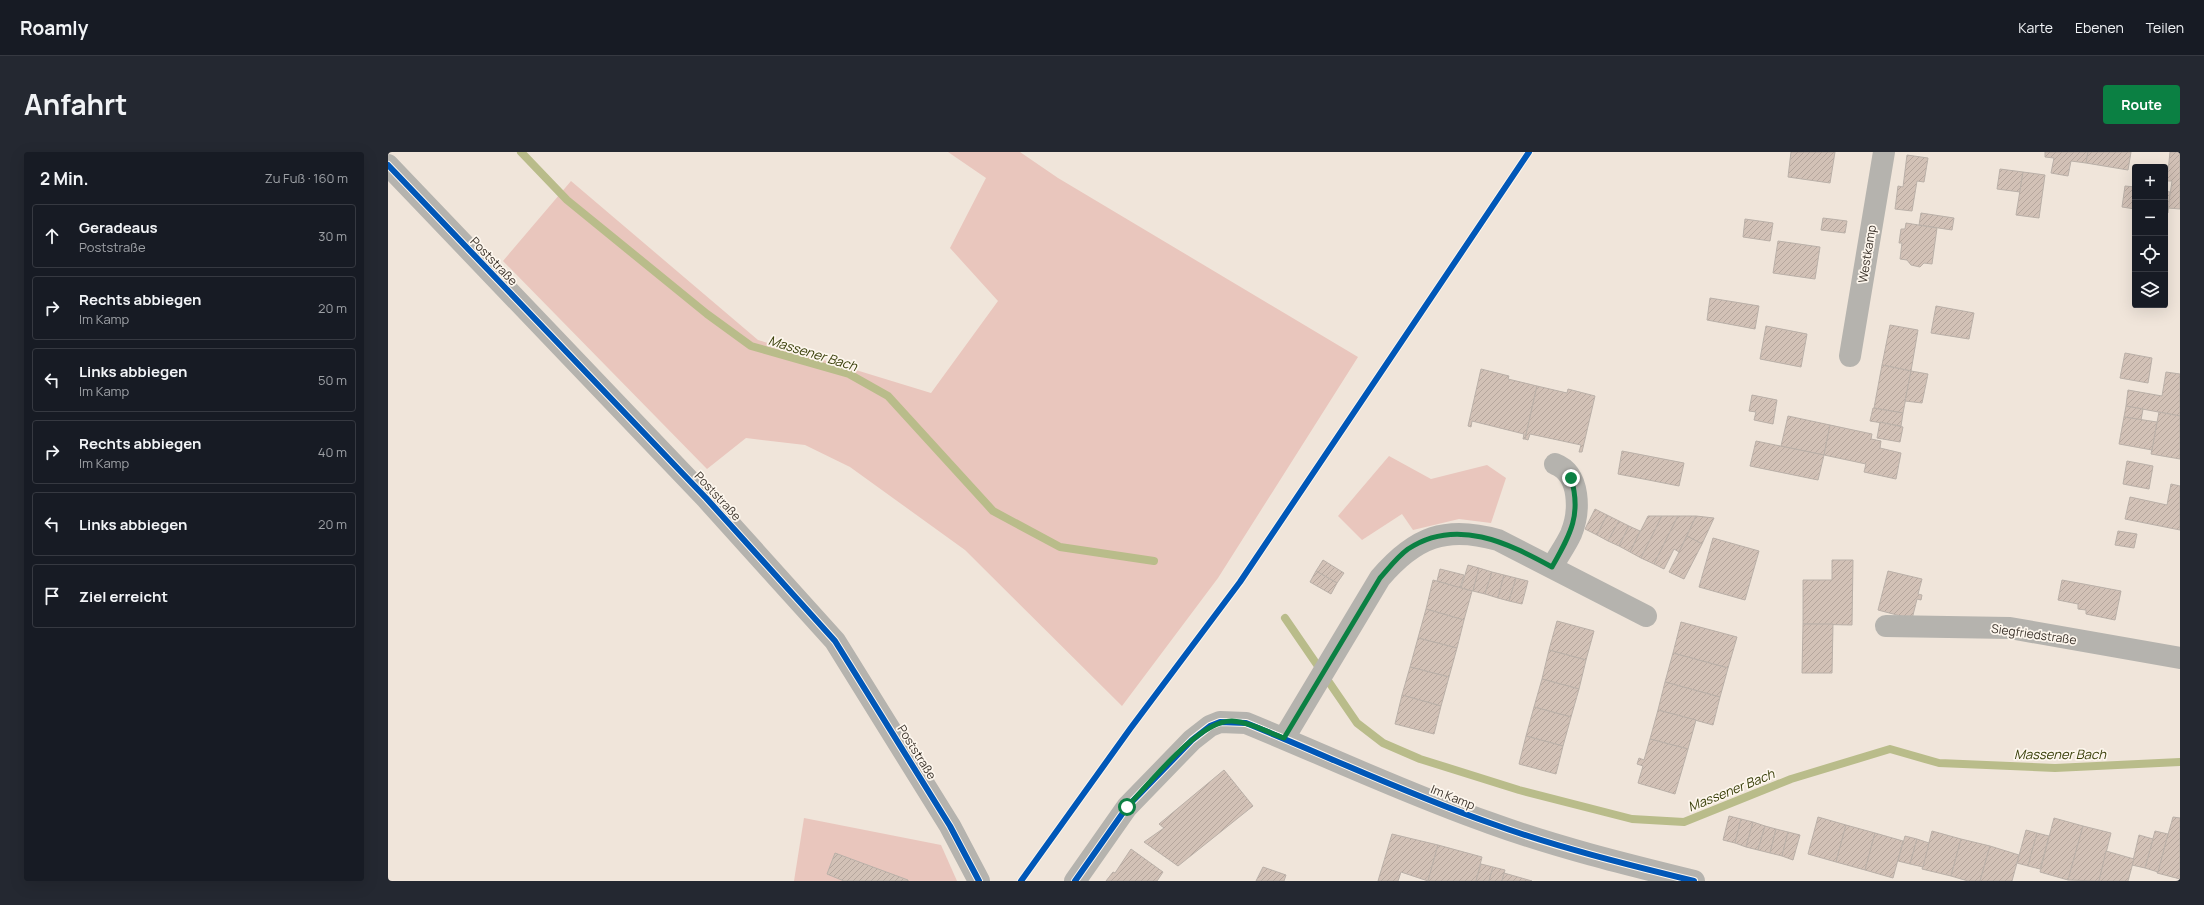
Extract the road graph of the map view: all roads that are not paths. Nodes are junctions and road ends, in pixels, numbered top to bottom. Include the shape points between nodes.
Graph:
1 (1884, 152) edge
2 (388, 165) edge
3 (1850, 356) dead end
4 (1555, 464) dead end
5 (1552, 567) junction
6 (1646, 616) dead end
7 (1886, 626) dead end
8 (2180, 658) edge
9 (1284, 738) junction
10 (979, 881) edge
11 (1075, 881) edge
12 (1694, 881) edge

1 - 3 street, Westkamp
2 - 10 street, Poststraße via 706,498 834,641 950,826
4 - 5 street via 1563,467 1571,478 1576,509 1571,533
5 - 6 street
5 - 9 street via 1498,540 1480,535 1447,534 1409,549 1395,560 1380,578
7 - 8 street, Siegfriedstraße via 2010,628
9 - 11 street, Im Kamp via 1246,723 1231,721 1210,726 1192,740 1127,807
9 - 12 street, Im Kamp via 1330,760 1490,824 1606,859

